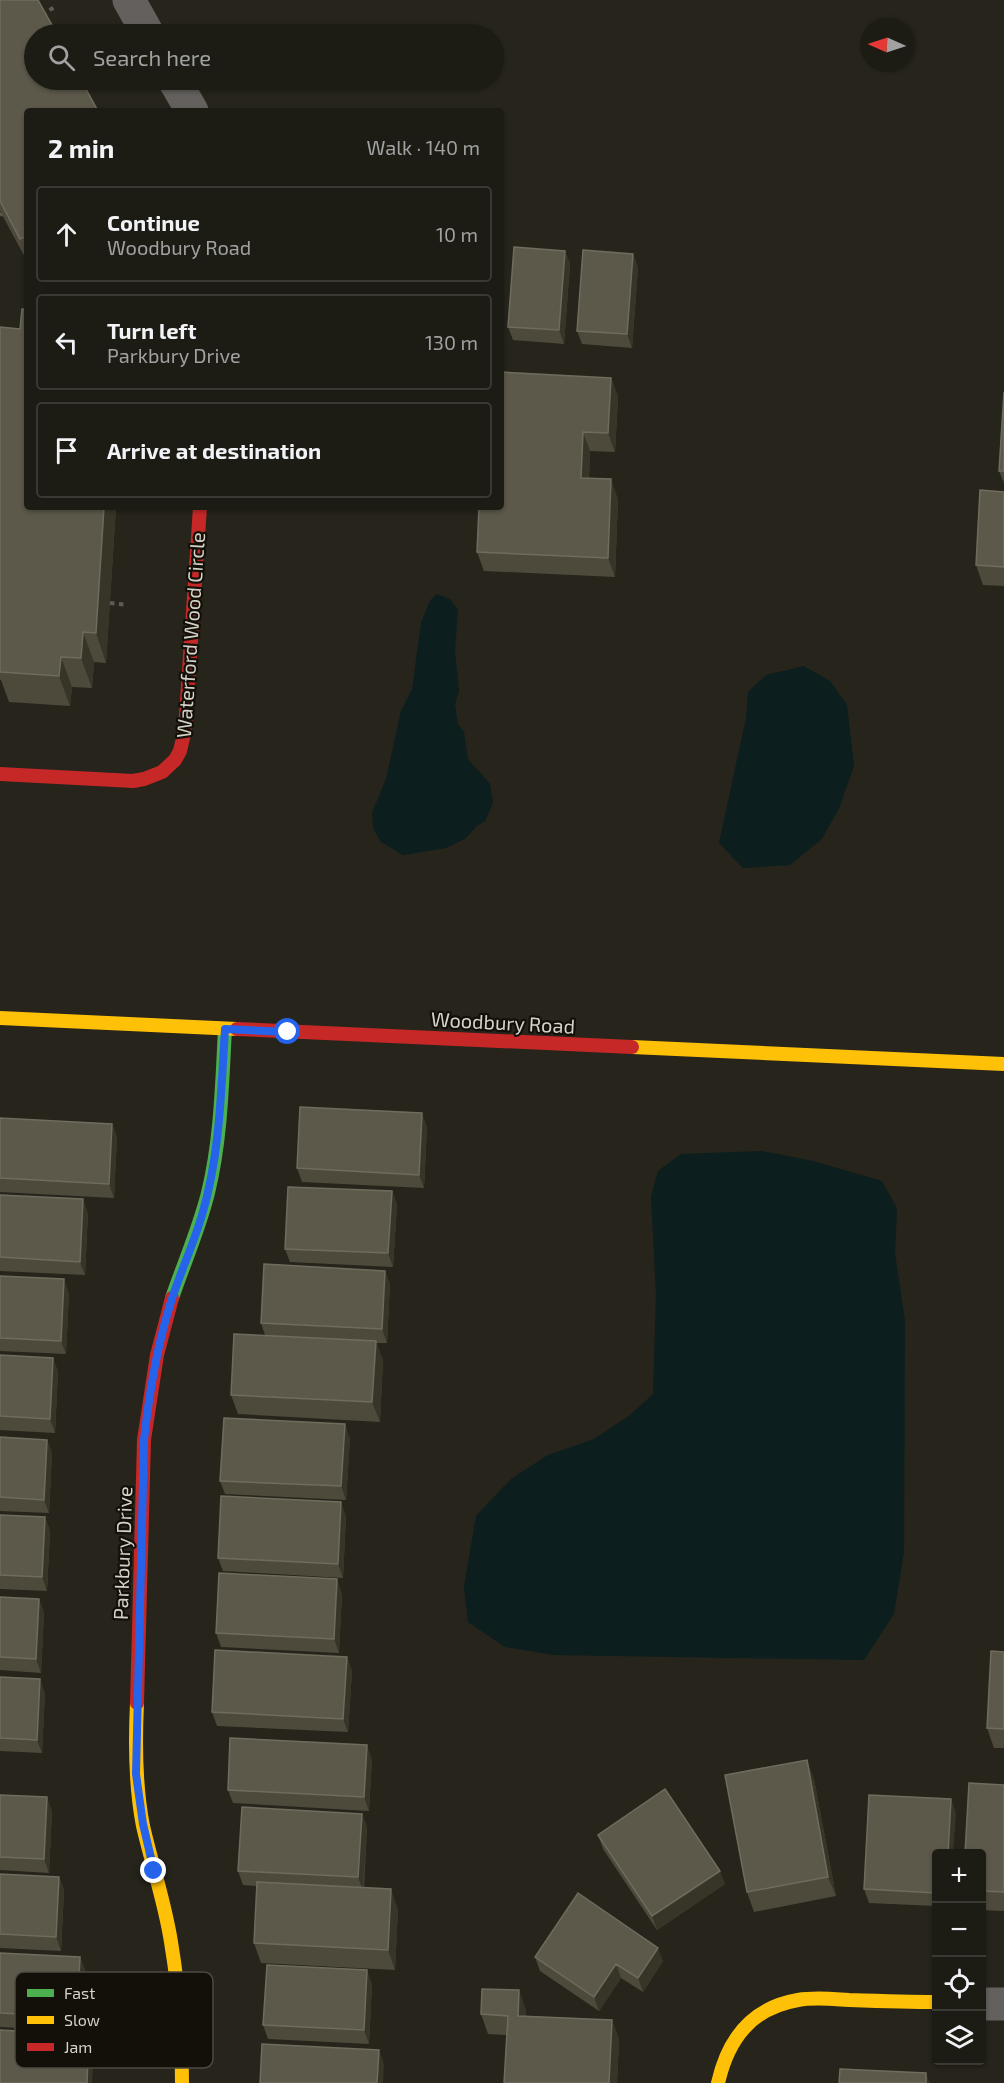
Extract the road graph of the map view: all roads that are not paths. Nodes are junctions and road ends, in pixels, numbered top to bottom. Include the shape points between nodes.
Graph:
1 (129, 0) edge
2 (142, 24) edge
3 (180, 90) edge
4 (190, 108) edge
5 (200, 510) edge
6 (0, 774) edge
7 (0, 1018) edge
8 (225, 1029) junction
9 (1004, 1064) edge
10 (176, 1972) edge
11 (932, 2002) edge
12 (986, 2004) edge
13 (1004, 2004) edge
14 (718, 2083) edge

1 - 2 street
3 - 4 street
5 - 6 street, Waterford Wood Circle via 183,746 175,761 149,779 133,781
7 - 8 street, Woodbury Road
8 - 9 street, Woodbury Road
8 - 10 street, Parkbury Drive via 213,1167 202,1214 157,1351 144,1440 136,1774 143,1824
11 - 14 street via 825,1999 798,2000 773,2007 738,2032 727,2050
12 - 13 street

